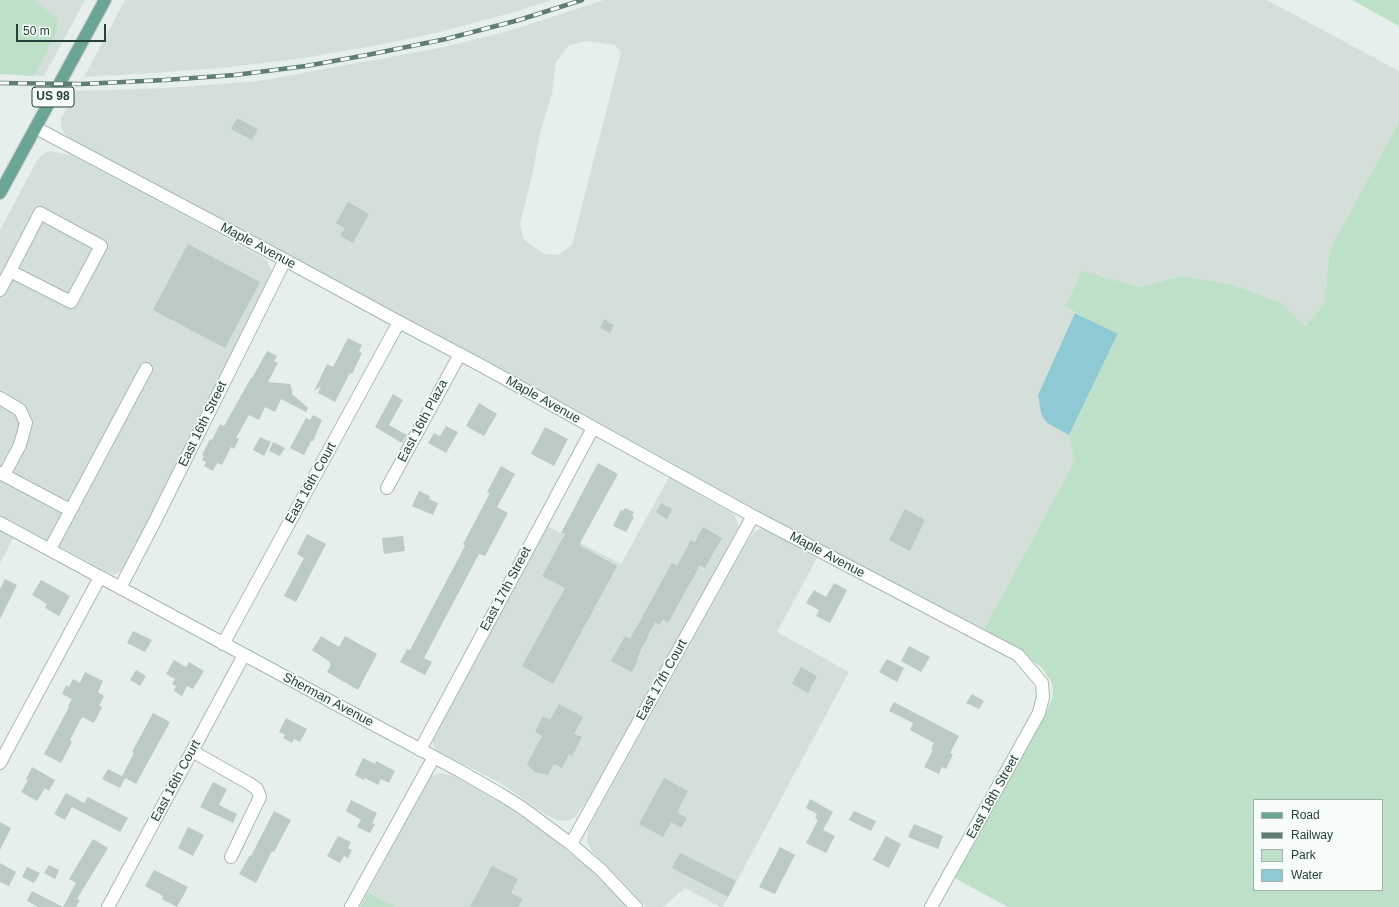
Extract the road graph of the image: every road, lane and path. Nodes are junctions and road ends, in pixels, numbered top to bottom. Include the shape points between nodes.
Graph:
1 (105, 0) edge
2 (36, 128) junction
3 (0, 193) edge
4 (285, 260) junction
5 (10, 271) junction
6 (0, 290) edge
7 (399, 322) junction
8 (460, 354) junction
9 (146, 369) dead end
10 (0, 398) edge
11 (593, 428) junction
12 (2, 474) edge
13 (387, 488) dead end
14 (70, 510) junction
15 (753, 516) junction
16 (1, 525) edge
17 (50, 550) junction
18 (100, 577) junction
19 (120, 588) junction
20 (224, 644) junction
21 (244, 655) junction
22 (1042, 683) joint
23 (192, 750) junction
24 (420, 750) junction
25 (434, 757) junction
26 (0, 763) edge
27 (571, 844) junction
28 (231, 857) dead end
29 (110, 907) edge
30 (351, 907) edge
31 (636, 907) edge
32 (931, 907) edge

1 - 2 main road, US 98
2 - 3 main road, US 98
2 - 4 street, Maple Avenue
4 - 7 street, Maple Avenue
4 - 19 street, East 16th Street
5 - 5 street via 40,213 101,246 71,302
5 - 6 street
7 - 8 street, Maple Avenue
7 - 20 street, East 16th Court
8 - 11 street, Maple Avenue
8 - 13 street, East 16th Plaza
9 - 14 street
10 - 12 street via 20,410 26,423 20,445
11 - 15 street, Maple Avenue
11 - 24 street, East 17th Street
12 - 14 street
14 - 17 street
15 - 22 street, Maple Avenue via 1018,656
15 - 27 street, East 17th Court
16 - 17 street, Sherman Avenue
17 - 18 street, Sherman Avenue
18 - 19 street, Sherman Avenue
18 - 26 street
19 - 20 street, Sherman Avenue
20 - 21 street, Sherman Avenue
21 - 23 street, East 16th Court
21 - 24 street, Sherman Avenue
22 - 32 street, East 18th Street via 1043,697 1039,713
23 - 28 street via 250,784 260,797
23 - 29 street, East 16th Court
24 - 25 street, Sherman Avenue
25 - 27 street, Sherman Avenue via 500,794
25 - 30 street
27 - 31 street, Sherman Avenue via 606,874

